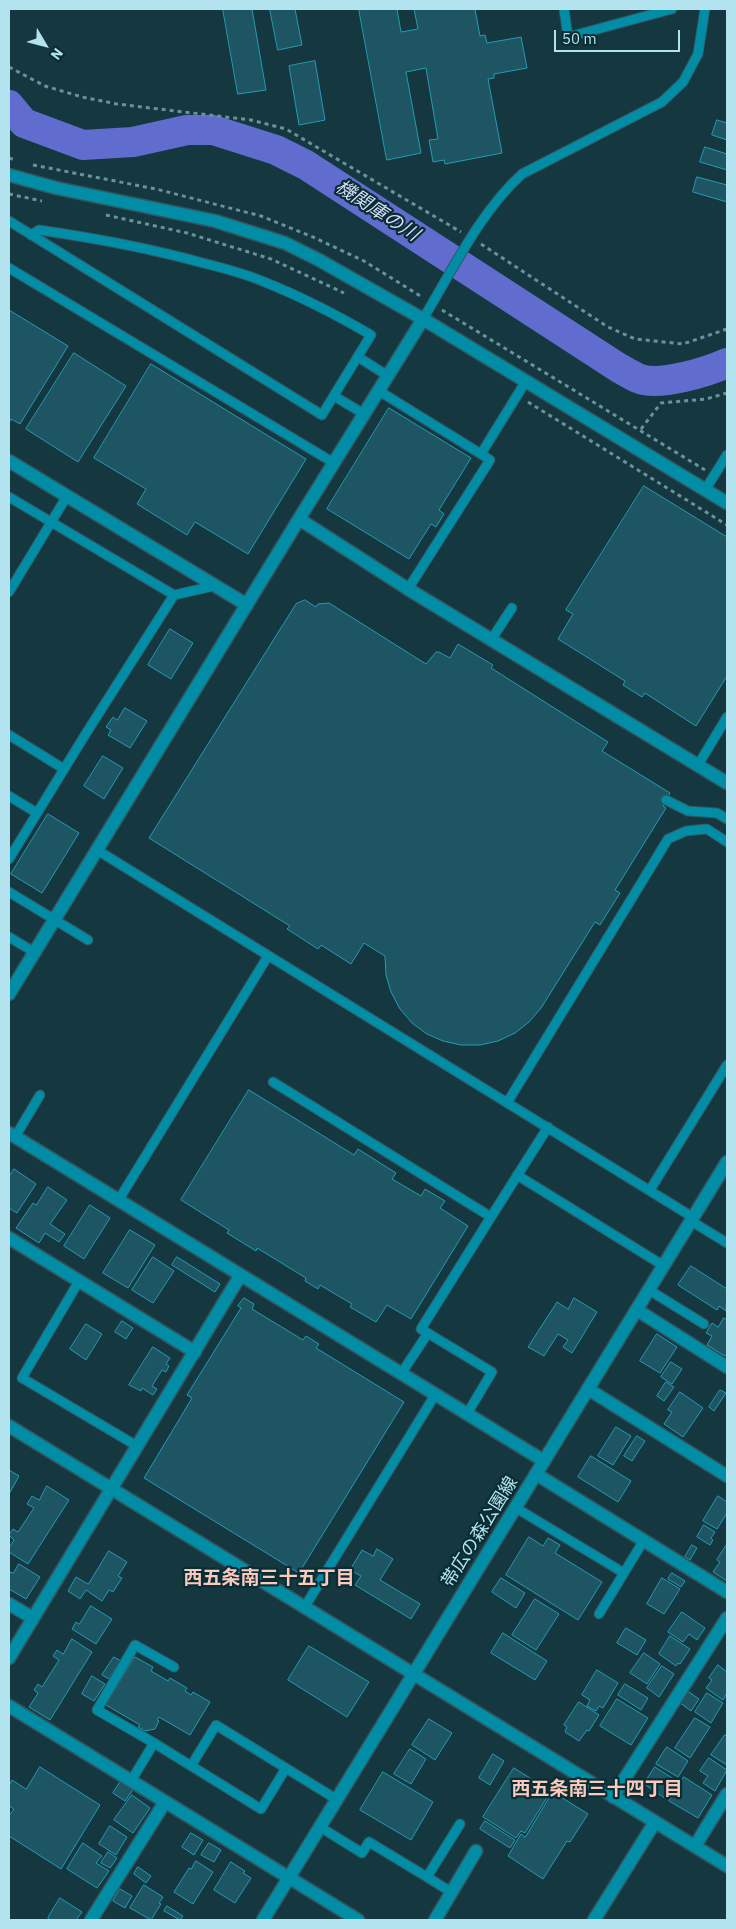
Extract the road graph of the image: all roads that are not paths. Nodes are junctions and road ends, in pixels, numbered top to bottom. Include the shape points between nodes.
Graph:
1 (564, 9) edge
2 (705, 9) edge
3 (666, 10) edge
4 (9, 175) edge
5 (9, 221) edge
6 (31, 235) junction
7 (9, 268) edge
8 (423, 319) junction
9 (358, 357) junction
10 (388, 376) junction
11 (526, 381) junction
12 (379, 391) junction
13 (334, 396) junction
14 (364, 414) junction
15 (481, 454) junction
16 (727, 455) edge
17 (9, 461) edge
18 (334, 463) junction
19 (705, 490) junction
20 (67, 496) junction
21 (9, 497) edge
22 (727, 503) edge
23 (298, 519) junction
24 (51, 523) junction
25 (214, 586) junction
26 (408, 589) junction
27 (9, 592) edge
28 (174, 595) junction
29 (247, 606) junction
30 (512, 608) dead end
31 (491, 640) junction
32 (727, 717) edge
33 (9, 735) edge
34 (698, 765) junction
35 (64, 768) junction
36 (727, 783) edge
37 (9, 796) edge
38 (666, 800) dead end
39 (36, 813) junction
40 (727, 819) edge
41 (727, 842) edge
42 (97, 850) junction
43 (9, 859) edge
44 (9, 892) edge
45 (54, 920) junction
46 (9, 937) edge
47 (88, 940) dead end
48 (34, 952) junction
49 (268, 956) junction
50 (9, 994) edge
51 (727, 1064) edge
52 (273, 1082) dead end
53 (40, 1095) dead end
54 (507, 1103) junction
55 (548, 1127) junction
56 (12, 1135) edge
57 (727, 1162) edge
58 (518, 1175) junction
59 (650, 1190) junction
60 (118, 1201) junction
61 (491, 1217) junction
62 (692, 1219) junction
63 (9, 1238) edge
64 (727, 1243) edge
65 (664, 1266) junction
66 (240, 1276) junction
67 (79, 1281) junction
68 (649, 1290) junction
69 (637, 1310) junction
70 (704, 1324) dead end
71 (428, 1333) junction
72 (195, 1352) junction
73 (727, 1367) edge
74 (402, 1374) junction
75 (588, 1389) junction
76 (435, 1395) junction
77 (467, 1414) junction
78 (9, 1426) edge
79 (137, 1446) junction
80 (544, 1461) junction
81 (536, 1474) junction
82 (727, 1476) edge
83 (110, 1490) junction
84 (516, 1508) junction
85 (644, 1540) junction
86 (624, 1574) junction
87 (727, 1592) edge
88 (9, 1604) edge
89 (304, 1608) junction
90 (599, 1614) dead end
91 (33, 1618) junction
92 (727, 1618) edge
93 (9, 1658) edge
94 (174, 1667) dead end
95 (413, 1674) junction
96 (9, 1706) edge
97 (154, 1743) junction
98 (191, 1766) junction
99 (286, 1768) junction
100 (131, 1781) junction
101 (727, 1794) edge
102 (613, 1797) junction
103 (336, 1799) junction
104 (165, 1802) junction
105 (655, 1822) junction
106 (460, 1824) dead end
107 (320, 1827) junction
108 (695, 1846) junction
109 (476, 1851) dead end
110 (727, 1866) edge
111 (289, 1878) junction
112 (427, 1878) junction
113 (452, 1892) junction
114 (91, 1920) edge
115 (263, 1920) edge
116 (358, 1920) edge
117 (435, 1920) edge
118 (594, 1920) edge

1 - 3 lane via 568,38
2 - 8 lane via 698,54 683,82 662,102 522,174 504,191 466,246
4 - 8 street via 215,221 285,243
5 - 6 lane
6 - 9 lane via 39,230 95,238 178,256 260,280 336,315 370,335
6 - 13 lane via 322,415
7 - 18 lane
8 - 10 street
8 - 11 street
9 - 10 lane
9 - 13 lane
10 - 12 street
11 - 15 lane
11 - 19 street
12 - 14 street
12 - 15 lane
13 - 14 lane
14 - 18 street
15 - 26 lane via 490,460
16 - 19 lane
17 - 20 street
18 - 23 street
19 - 22 street
20 - 24 lane
20 - 25 street
21 - 24 lane
23 - 26 street
23 - 29 street
24 - 27 lane
24 - 28 lane
25 - 28 lane
25 - 29 street
26 - 31 street
28 - 35 lane
29 - 42 street
30 - 31 lane
31 - 34 street
32 - 34 lane
33 - 35 lane
34 - 36 street
35 - 39 lane
37 - 39 lane
38 - 40 lane via 688,811 717,813
39 - 43 lane
41 - 54 lane via 707,829 686,831 668,838
42 - 45 street
42 - 49 lane
44 - 45 lane
45 - 47 lane
45 - 48 street
46 - 48 lane
48 - 50 street
49 - 54 lane
49 - 60 lane
51 - 59 lane
52 - 61 lane
53 - 56 lane
54 - 55 lane
55 - 58 lane
55 - 59 lane
56 - 60 street
57 - 62 street, 帯広の森公園線
58 - 61 lane
58 - 65 lane
59 - 62 lane
60 - 66 street
61 - 71 lane via 421,1329
62 - 64 lane
62 - 65 street, 帯広の森公園線
63 - 67 street
65 - 68 street, 帯広の森公園線
66 - 72 street
66 - 74 street
67 - 72 street
67 - 79 lane via 22,1378
68 - 69 street, 帯広の森公園線
68 - 70 lane
69 - 73 street
69 - 75 street, 帯広の森公園線
71 - 74 lane
71 - 77 lane via 492,1372
72 - 79 street
74 - 76 street
75 - 80 street, 帯広の森公園線
75 - 82 street
76 - 77 street
76 - 89 lane
77 - 80 street
78 - 83 street
79 - 83 street
80 - 81 street, 帯広の森公園線
81 - 84 street, 帯広の森公園線
81 - 85 street
83 - 89 street
83 - 91 street
84 - 86 lane
84 - 95 street, 帯広の森公園線
85 - 86 lane
85 - 87 street
86 - 90 lane
88 - 91 street
89 - 95 street
91 - 93 street
92 - 102 street
94 - 97 lane via 135,1645 97,1710
95 - 102 street
95 - 103 street, 帯広の森公園線
96 - 100 street
97 - 98 lane
97 - 100 lane
98 - 99 lane via 261,1809
98 - 99 lane via 216,1725
99 - 103 lane
100 - 104 street
101 - 108 street
102 - 105 street
103 - 107 street, 帯広の森公園線
104 - 111 street
104 - 114 street
105 - 108 street
105 - 118 street
106 - 112 lane
107 - 111 street, 帯広の森公園線
107 - 112 lane via 362,1853 369,1842
108 - 110 street
109 - 113 street
111 - 115 street, 帯広の森公園線
111 - 116 street
112 - 113 lane
113 - 117 street

